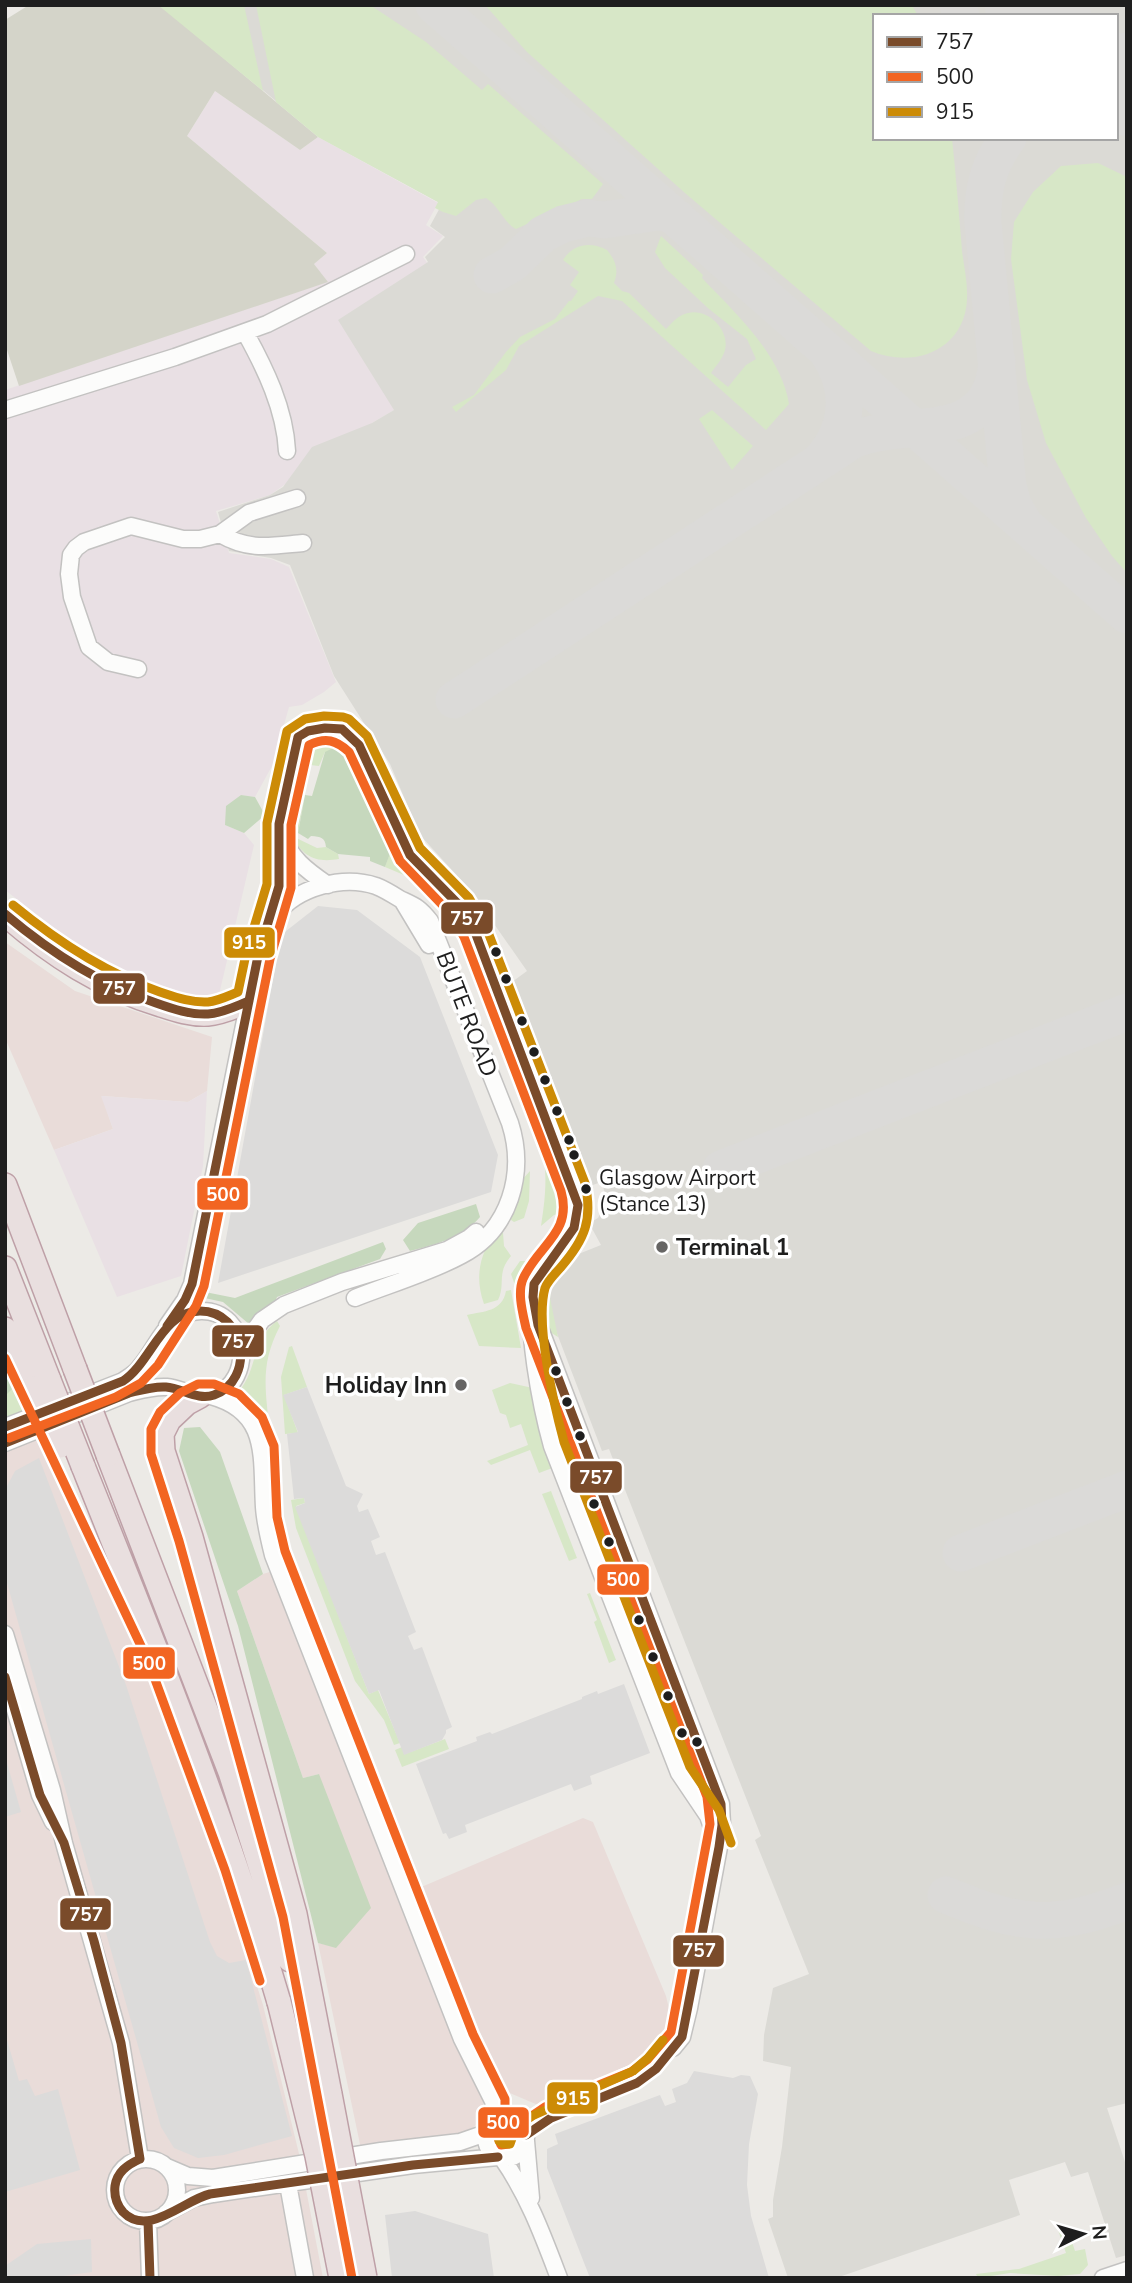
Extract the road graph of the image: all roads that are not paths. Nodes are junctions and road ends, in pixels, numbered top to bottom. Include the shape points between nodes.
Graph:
1 (406, 254) dead end
2 (245, 332) junction
3 (5, 410) edge
4 (287, 451) dead end
5 (297, 498) dead end
6 (220, 534) junction
7 (303, 543) dead end
8 (138, 669) dead end
9 (279, 824) junction
10 (328, 885) junction
11 (5, 914) edge
12 (269, 925) junction
13 (249, 1000) junction
14 (510, 1143) junction
15 (5, 1185) edge
16 (5, 1268) edge
17 (533, 1297) junction
18 (355, 1298) dead end
19 (167, 1326) junction
20 (5, 1329) edge
21 (242, 1348) junction
22 (41, 1384) junction
23 (206, 1396) junction
24 (5, 1427) edge
25 (5, 1443) edge
26 (5, 1634) edge
27 (5, 1676) edge
28 (12, 1722) edge
29 (64, 1843) junction
30 (719, 1847) junction
31 (277, 1920) junction
32 (673, 2048) dead end
33 (490, 2127) junction
34 (526, 2141) junction
35 (500, 2158) junction
36 (139, 2159) junction
37 (167, 2167) junction
38 (288, 2184) junction
39 (166, 2213) junction
40 (535, 2217) junction
41 (148, 2221) junction
42 (1127, 2270) edge
43 (150, 2278) edge
44 (305, 2278) edge
45 (341, 2278) edge
46 (365, 2278) edge
47 (559, 2278) edge
48 (1103, 2278) edge

1 - 2 street
2 - 3 street
2 - 4 street via 280,410
5 - 6 street via 249,513
6 - 7 street via 250,547
6 - 8 street via 183,539 131,526 84,542 71,555 72,597 89,647 108,662
9 - 10 street via 295,860
9 - 12 street via 279,886
9 - 17 street via 298,737 308,731 342,729 359,745 410,855 460,906 475,932 578,1205 574,1228 534,1284
10 - 12 street, BUTE ROAD via 308,891 282,908
10 - 14 street, BUTE ROAD via 362,882 401,900 428,942
11 - 13 highway via 79,971 140,999 206,1014
12 - 13 street
13 - 19 street via 192,1284
14 - 18 street via 517,1166 514,1189 500,1220 487,1235 461,1256
14 - 21 street via 502,1193 492,1214 469,1238 447,1250 284,1305 262,1320
15 - 31 highway, bridge via 230,1772
16 - 22 highway
17 - 30 street via 538,1325 719,1794
17 - 30 street via 532,1331 552,1446 679,1773 708,1816
19 - 21 street via 193,1312 217,1314 236,1330
19 - 24 street via 140,1368 123,1381
20 - 22 highway
21 - 23 street via 232,1380
22 - 31 highway, bridge via 160,1658 237,1866
23 - 25 street via 168,1387 148,1388
23 - 31 highway via 169,1419 162,1434 163,1451 191,1537
23 - 33 street via 242,1411 258,1435 265,1519 274,1555 453,2015 493,2101
26 - 29 street
27 - 28 street
28 - 29 street
29 - 36 street via 121,2043
30 - 32 street via 690,2008 682,2037
31 - 45 highway, bridge via 300,2083
31 - 46 highway, bridge via 330,2095
33 - 34 street via 507,2117 514,2119 524,2128
33 - 35 street via 487,2146
33 - 37 street via 460,2143 213,2178 188,2176
34 - 35 street via 515,2157
34 - 40 street
35 - 38 street via 413,2165
35 - 40 street
36 - 37 street via 156,2160
36 - 41 street via 120,2171 115,2197 123,2212
37 - 39 street via 177,2187
38 - 39 street via 194,2198
38 - 44 street
39 - 41 street
40 - 47 street
41 - 43 street
42 - 48 street

